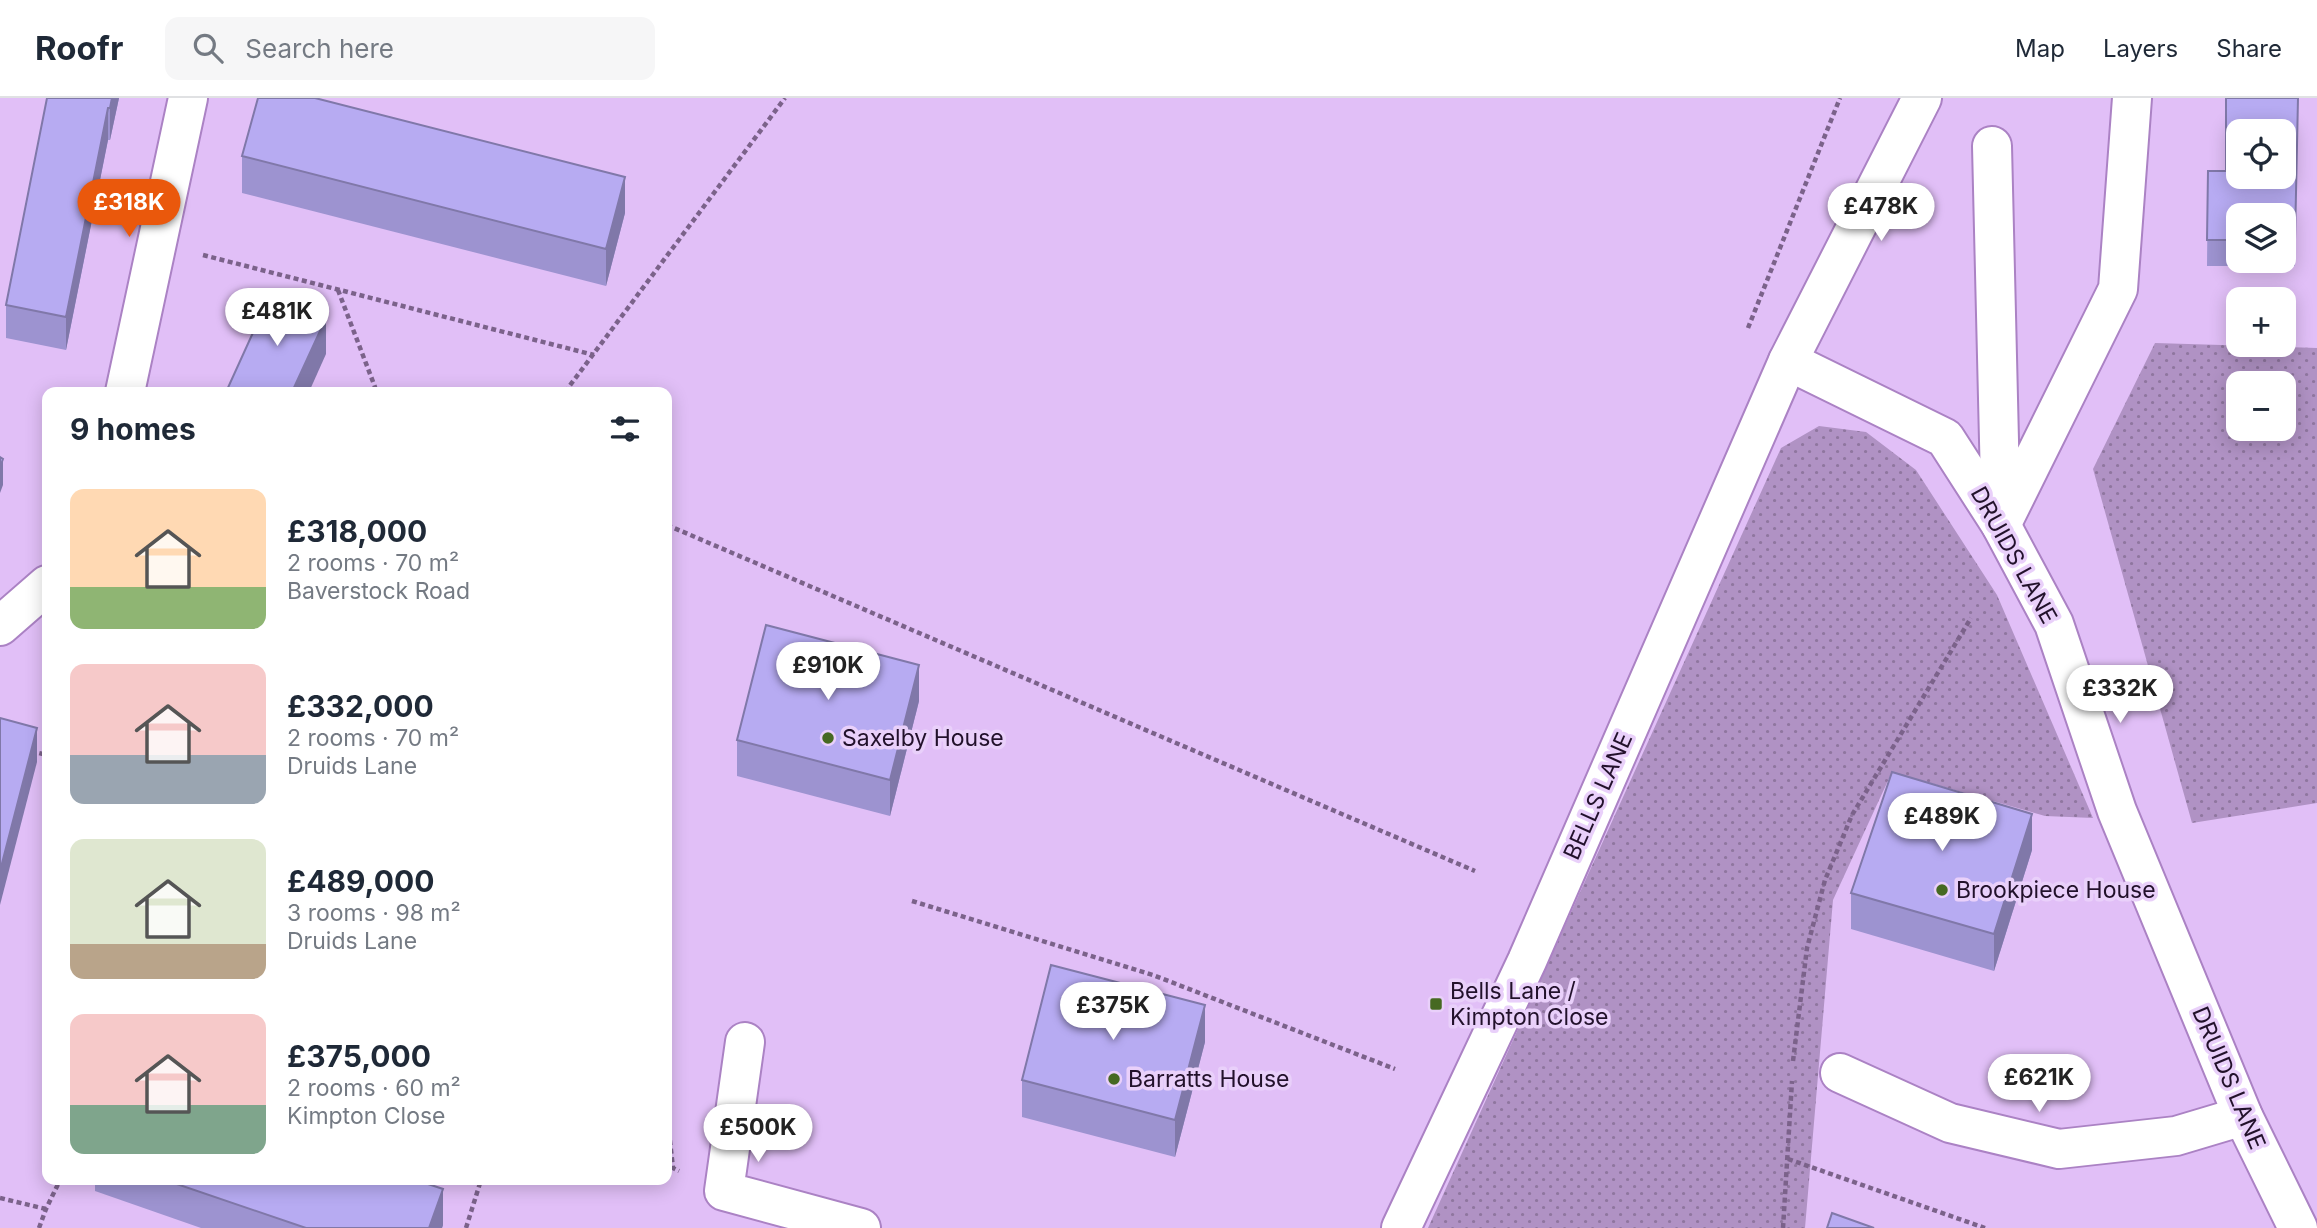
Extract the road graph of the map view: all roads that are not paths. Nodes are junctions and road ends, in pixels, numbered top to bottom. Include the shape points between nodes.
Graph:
1 (188, 98) edge
2 (1922, 98) edge
3 (2132, 98) edge
4 (1992, 146) dead end
5 (1788, 361) junction
6 (126, 387) edge
7 (2001, 525) junction
8 (42, 589) edge
9 (0, 626) edge
10 (745, 1042) dead end
11 (1840, 1073) dead end
12 (2243, 1116) junction
13 (861, 1228) edge
14 (1401, 1228) edge
15 (2298, 1228) edge

1 - 6 street
2 - 5 street
3 - 7 street via 2118,289
4 - 7 street
5 - 7 street, DRUIDS LANE via 1945,438
5 - 14 street, BELLS LANE via 1527,961
7 - 12 street, DRUIDS LANE via 2054,624 2118,811
8 - 9 street
10 - 13 street via 724,1191
11 - 12 street via 1950,1123 2059,1149 2176,1136
12 - 15 street, DRUIDS LANE

